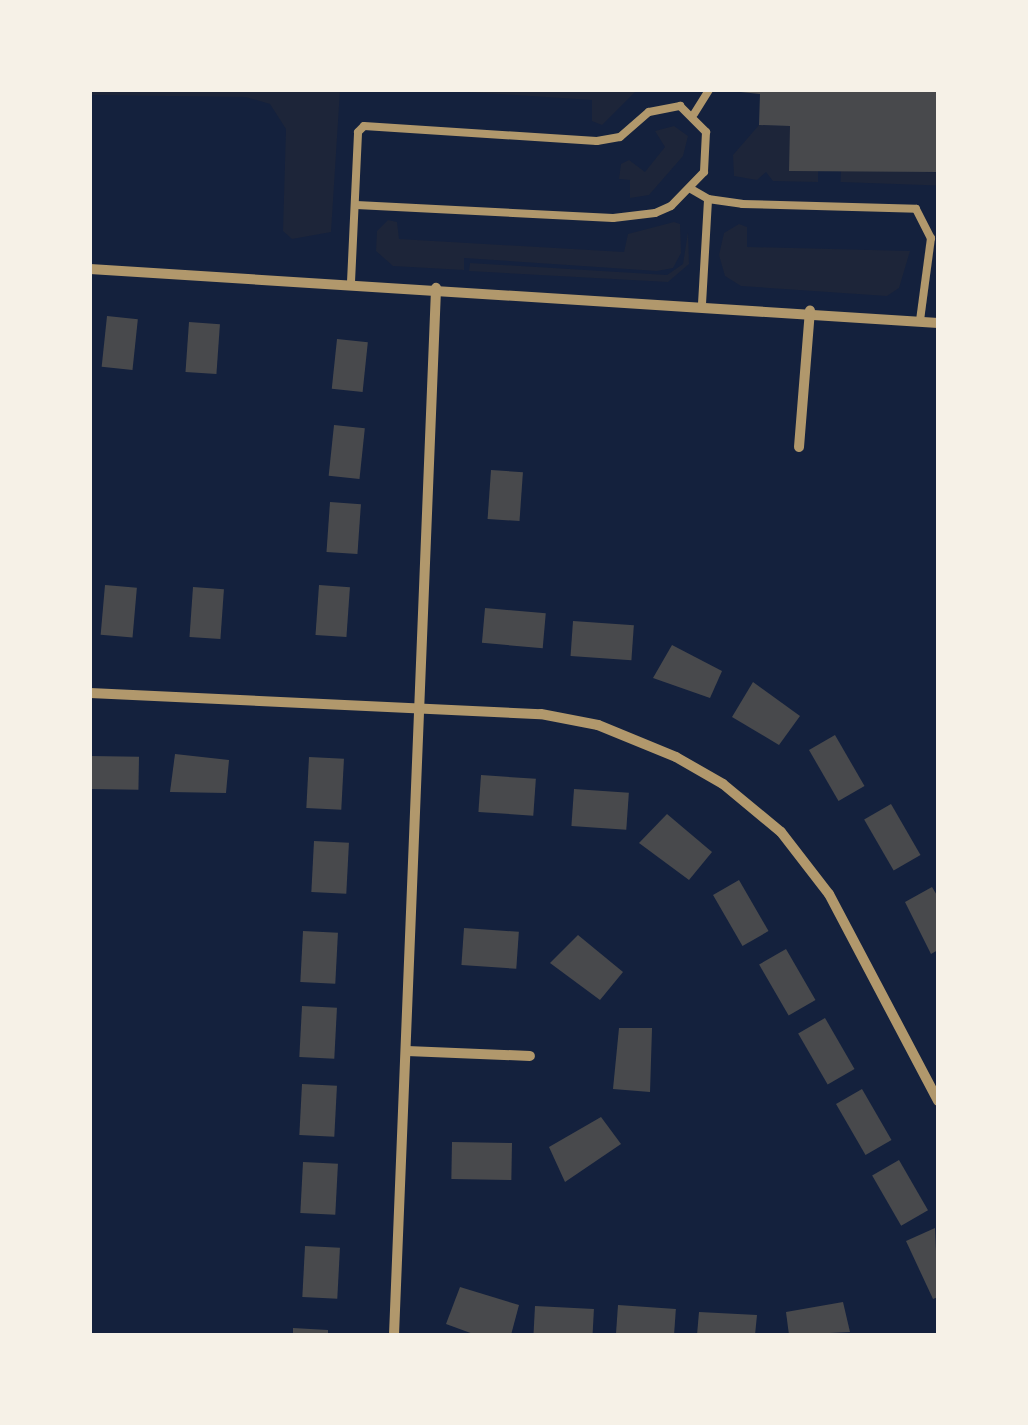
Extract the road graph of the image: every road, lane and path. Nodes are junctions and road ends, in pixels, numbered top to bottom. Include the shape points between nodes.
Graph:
1 (708, 90) edge
2 (694, 114) junction
3 (691, 189) junction
4 (708, 199) junction
5 (356, 205) junction
6 (90, 269) edge
7 (351, 282) junction
8 (436, 288) junction
9 (702, 304) junction
10 (810, 310) junction
11 (920, 320) junction
12 (938, 323) edge
13 (799, 447) dead end
14 (90, 693) edge
15 (418, 707) junction
16 (407, 1050) junction
17 (530, 1056) dead end
18 (938, 1101) edge
19 (394, 1335) edge

1 - 2 lane
2 - 3 lane via 706,132 707,154
2 - 5 lane via 663,107 620,137 597,141 364,126
3 - 4 lane
3 - 5 lane via 654,213 614,218
4 - 9 lane
4 - 11 lane via 916,209 931,238
5 - 7 lane
6 - 7 street
7 - 8 street
8 - 9 street
8 - 15 street
9 - 10 street
10 - 11 street
10 - 13 street
11 - 12 street
14 - 15 street
15 - 16 street
15 - 18 street via 598,725 723,784 781,832 829,894
16 - 17 street
16 - 19 street

